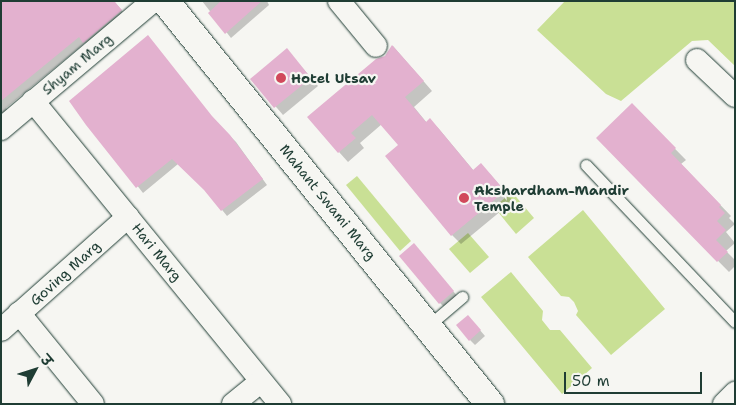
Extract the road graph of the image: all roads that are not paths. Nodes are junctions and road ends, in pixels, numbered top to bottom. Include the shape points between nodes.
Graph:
1 (153, 1) edge
2 (165, 1) edge
3 (339, 1) edge
4 (376, 46) dead end
5 (697, 60) dead end
6 (735, 96) edge
7 (33, 101) junction
8 (1, 129) edge
9 (586, 165) dead end
10 (128, 217) junction
11 (462, 297) dead end
12 (20, 313) junction
13 (735, 322) edge
14 (428, 326) junction
15 (1, 330) edge
16 (261, 381) junction
17 (735, 393) edge
18 (93, 404) edge
19 (233, 404) edge
20 (280, 404) edge
21 (490, 404) edge
22 (724, 404) edge

1 - 7 street, Shyam Marg
2 - 14 street, Mahant Swami Marg
3 - 4 street
5 - 6 street
7 - 8 street, Shyam Marg
7 - 10 street, Hari Marg
9 - 13 lane
10 - 12 street, Goving Marg
10 - 16 street, Hari Marg
11 - 14 lane
12 - 15 street, Goving Marg
12 - 18 street
14 - 21 street, Mahant Swami Marg
16 - 19 street
16 - 20 street, Hari Marg
17 - 22 street

